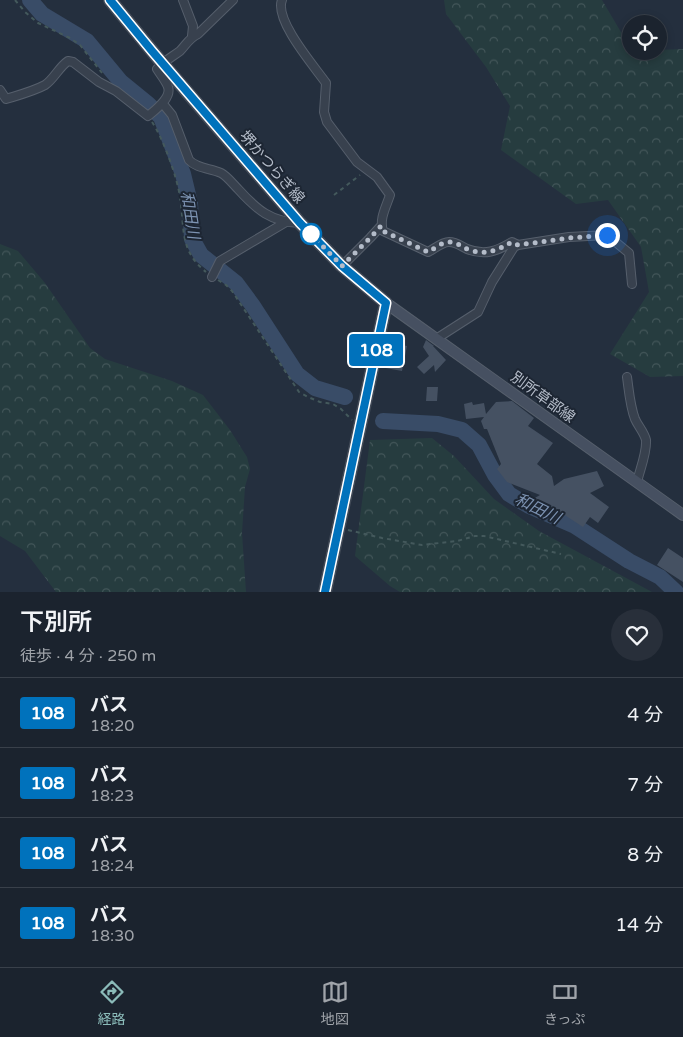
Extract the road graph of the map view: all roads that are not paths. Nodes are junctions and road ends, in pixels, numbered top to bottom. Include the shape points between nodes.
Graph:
1 (110, 0) edge
2 (183, 0) edge
3 (234, 0) edge
4 (282, 0) edge
5 (192, 36) junction
6 (162, 63) junction
7 (0, 90) edge
8 (162, 104) junction
9 (286, 222) junction
10 (300, 223) junction
11 (381, 226) junction
12 (518, 245) junction
13 (342, 266) junction
14 (212, 277) road end
15 (632, 284) dead end
16 (386, 303) junction
17 (436, 338) junction
18 (627, 377) dead end
19 (637, 482) junction
20 (683, 515) edge
21 (325, 592) edge

1 - 6 main road, 堺かつらぎ線
2 - 5 street via 193,26
3 - 5 street
4 - 11 street via 280,12 292,36 326,83 324,112 327,122 357,162 377,177 390,195
5 - 6 street via 181,50
6 - 8 street via 157,69 169,87
6 - 10 main road, 堺かつらぎ線
7 - 8 street via 6,99 30,91 46,84 68,61 148,116
8 - 9 street via 172,115 193,164 221,173 262,212
9 - 10 street
9 - 14 street via 220,261
10 - 13 main road, 堺かつらぎ線
11 - 12 street via 383,231 428,252 447,242 478,252 498,250 512,242
11 - 13 street
12 - 15 street via 607,235 629,253
12 - 17 street via 492,282 478,312
13 - 16 main road, 堺かつらぎ線
16 - 17 main road, 別所草部線
16 - 21 main road
17 - 19 main road, 別所草部線
18 - 19 street via 633,412 646,443
19 - 20 main road, 別所草部線

